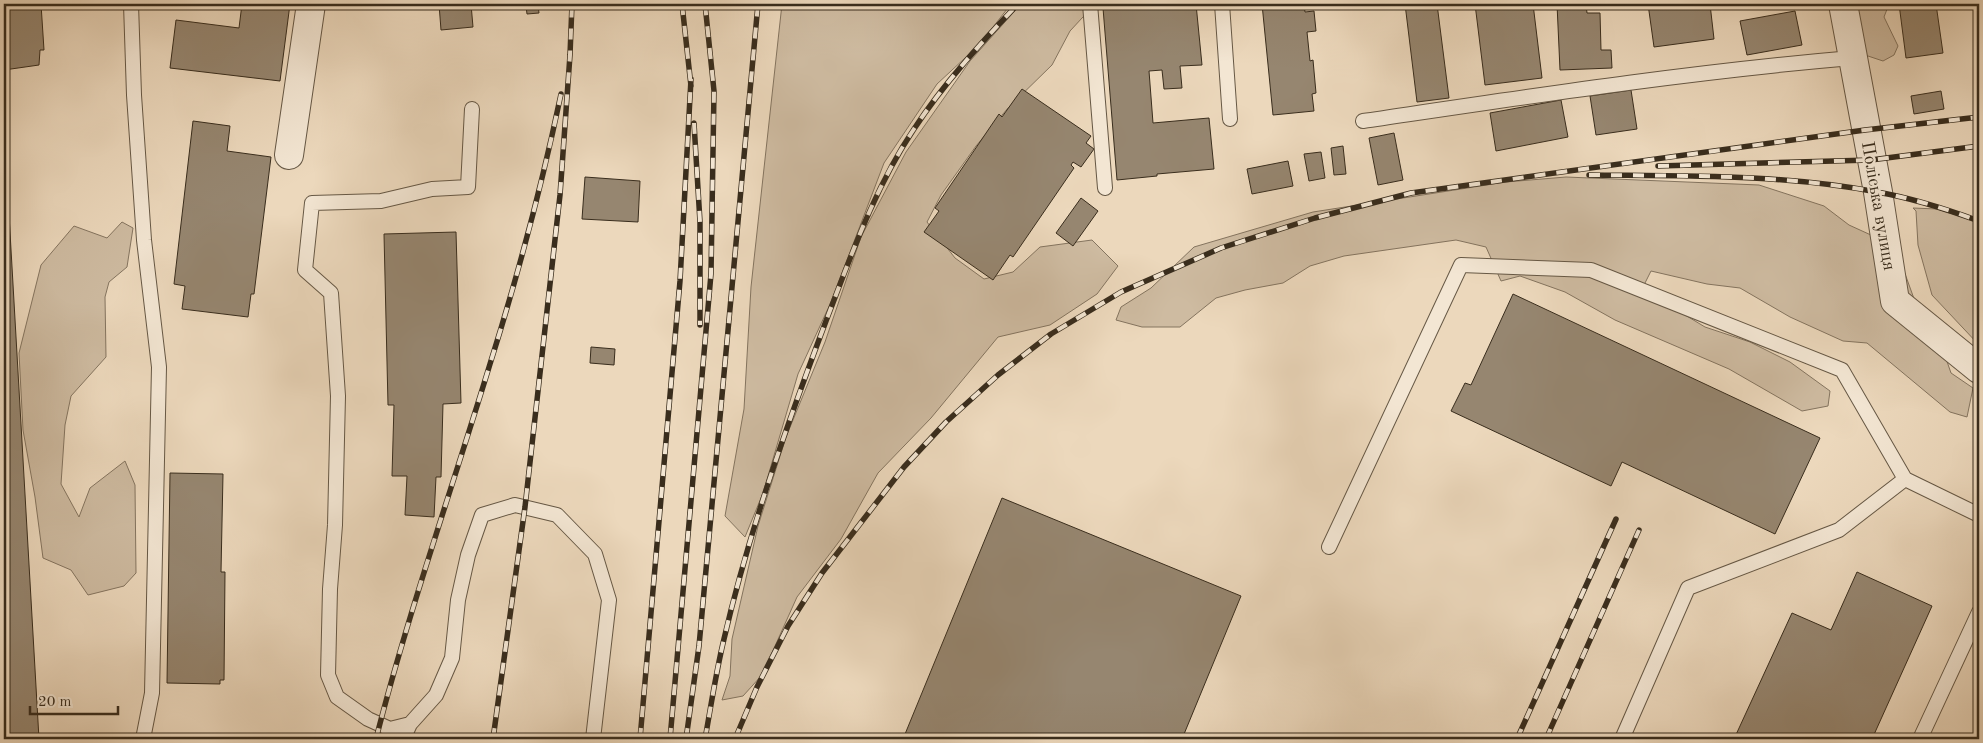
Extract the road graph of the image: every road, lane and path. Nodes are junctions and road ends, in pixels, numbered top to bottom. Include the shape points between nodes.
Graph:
1 (131, 4) edge
2 (311, 4) edge
3 (1090, 4) edge
4 (1222, 4) edge
5 (1843, 4) edge
6 (1852, 58) junction
7 (472, 109) dead end
8 (1230, 119) dead end
9 (1363, 121) dead end
10 (289, 156) dead end
11 (1105, 188) dead end
12 (1979, 369) edge
13 (1905, 479) junction
14 (1979, 515) edge
15 (1330, 547) dead end
16 (1979, 612) edge
17 (410, 724) junction
18 (144, 739) edge
19 (403, 739) edge
20 (593, 739) edge
21 (1622, 739) edge
22 (1920, 739) edge

1 - 18 lane via 144,240 159,367 152,693
2 - 10 street
3 - 11 lane
4 - 8 lane
5 - 6 street, Поліська вулиця
6 - 9 lane via 1644,80
6 - 12 street, Поліська вулиця via 1895,301
7 - 17 lane via 468,187 432,189 381,201 312,203 307,251 306,270 331,294 338,396 328,675 337,696 368,720 390,729
13 - 14 lane
13 - 15 lane via 1842,370 1591,270 1461,265
13 - 21 lane via 1839,530 1688,588
16 - 22 lane
17 - 19 lane
17 - 20 lane via 436,695 452,658 458,600 468,555 482,515 515,504 557,515 594,554 608,600

